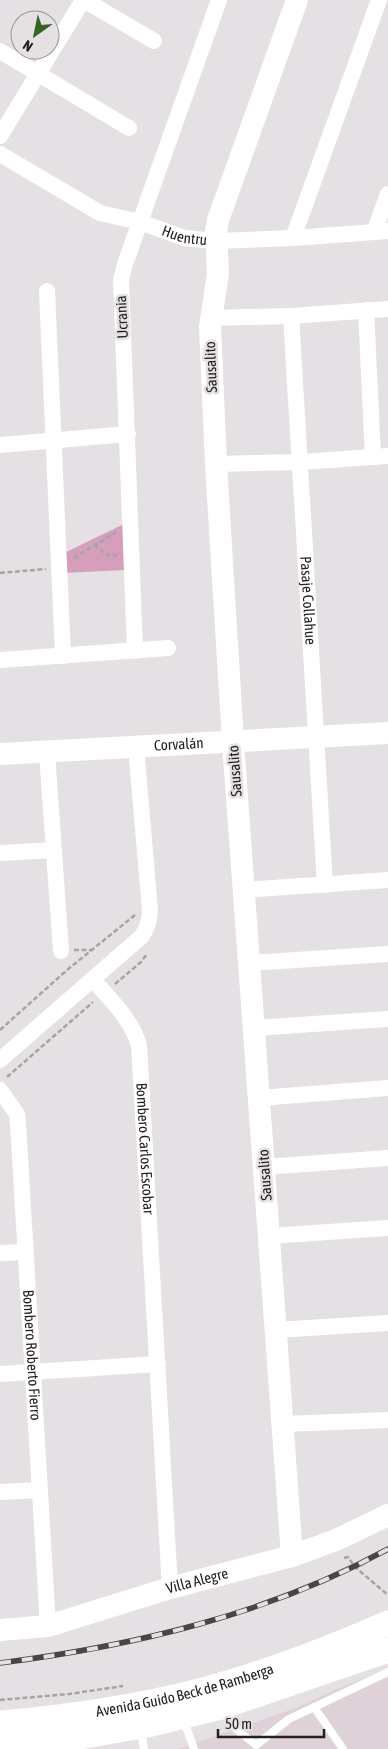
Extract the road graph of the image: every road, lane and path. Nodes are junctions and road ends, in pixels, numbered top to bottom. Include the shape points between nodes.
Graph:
1 (83, 0) edge
2 (219, 0) edge
3 (297, 0) edge
4 (379, 0) edge
5 (154, 41) dead end
6 (0, 50) edge
7 (38, 74) junction
8 (129, 128) dead end
9 (0, 136) edge
10 (0, 154) edge
11 (388, 194) edge
12 (140, 222) junction
13 (381, 232) edge
14 (293, 238) junction
15 (216, 241) junction
16 (46, 291) dead end
17 (388, 309) edge
18 (366, 310) junction
19 (292, 316) junction
20 (210, 318) junction
21 (128, 434) junction
22 (54, 440) junction
23 (0, 445) edge
24 (380, 457) edge
25 (300, 462) junction
26 (216, 464) junction
27 (131, 523) junction
28 (94, 546) junction
29 (132, 554) junction
30 (59, 567) junction
31 (0, 573) edge
32 (168, 648) dead end
33 (135, 651) junction
34 (62, 656) junction
35 (0, 660) edge
36 (388, 733) edge
37 (316, 737) junction
38 (233, 742) junction
39 (136, 747) junction
40 (47, 753) junction
41 (0, 754) edge
42 (53, 850) junction
43 (0, 852) edge
44 (388, 880) edge
45 (325, 885) junction
46 (244, 890) junction
47 (149, 904) junction
48 (61, 950) dead end
49 (388, 954) edge
50 (249, 963) junction
51 (93, 980) junction
52 (388, 1019) edge
53 (254, 1028) junction
54 (0, 1030) edge
55 (0, 1060) edge
56 (388, 1088) edge
57 (0, 1090) edge
58 (259, 1098) junction
59 (388, 1158) edge
60 (264, 1167) junction
61 (388, 1228) edge
62 (269, 1236) junction
63 (26, 1252) junction
64 (0, 1253) edge
65 (388, 1322) edge
66 (276, 1330) junction
67 (158, 1364) junction
68 (33, 1372) junction
69 (0, 1374) edge
70 (388, 1420) edge
71 (283, 1424) junction
72 (40, 1490) junction
73 (0, 1492) edge
74 (388, 1515) edge
75 (292, 1556) junction
76 (340, 1559) dead end
77 (170, 1588) junction
78 (388, 1596) edge
79 (388, 1623) edge
80 (48, 1626) junction
81 (0, 1630) edge
82 (388, 1630) edge
83 (364, 1634) junction
84 (388, 1650) edge
85 (388, 1672) edge
86 (125, 1686) dead end
87 (0, 1700) edge
88 (221, 1707) junction
89 (314, 1707) junction
90 (182, 1716) junction
91 (0, 1723) edge
92 (142, 1738) edge
93 (0, 1744) edge
94 (46, 1744) edge
95 (194, 1749) edge
96 (343, 1749) edge

1 - 5 street
1 - 7 street
2 - 12 street, Ucrania
3 - 15 street, Sausalito via 218,220
4 - 14 street
6 - 7 street
7 - 8 street
7 - 9 street
10 - 12 street, Huentru via 100,213
11 - 13 street
12 - 15 street, Huentru via 184,238
12 - 21 street, Ucrania via 122,272 121,288
13 - 14 street, Huentru
14 - 15 street, Huentru
15 - 20 street, Sausalito via 218,274
16 - 22 street
17 - 18 street
18 - 19 street
18 - 24 street
19 - 20 street
19 - 25 street, Pasaje Collahue
20 - 26 street, Sausalito
21 - 22 street
21 - 27 street, Ucrania
22 - 23 street
22 - 30 street
24 - 25 street
25 - 26 street
25 - 37 street, Pasaje Collahue
26 - 38 street, Sausalito
27 - 28 path
27 - 29 street, Ucrania
28 - 29 path via 109,556
28 - 30 path
29 - 33 street, Ucrania
30 - 31 path
30 - 34 street
32 - 33 street
33 - 34 street
34 - 35 street
36 - 37 street, Corvalán
37 - 38 street, Corvalán
37 - 45 street, Pasaje Collahue
38 - 39 street, Corvalán
38 - 46 street, Sausalito
39 - 40 street, Corvalán
39 - 47 street
40 - 41 street, Corvalán
40 - 42 street
42 - 43 street
42 - 48 street
44 - 45 street
45 - 46 street
46 - 50 street, Sausalito
47 - 51 street via 148,924 142,936
47 - 54 path via 67,970
49 - 50 street
50 - 53 street, Sausalito
51 - 55 street
51 - 67 street, Bombero Carlos Escobar via 127,1019 139,1045
52 - 53 street
53 - 58 street, Sausalito
56 - 58 street
57 - 63 street, Bombero Roberto Fierro via 17,1114
58 - 60 street, Sausalito
59 - 60 street
60 - 62 street, Sausalito
61 - 62 street
62 - 66 street, Sausalito
63 - 64 street
63 - 68 street, Bombero Roberto Fierro
65 - 66 street
66 - 71 street, Sausalito
67 - 68 street
67 - 77 street, Bombero Carlos Escobar
68 - 69 street
68 - 72 street, Bombero Roberto Fierro
70 - 71 street
71 - 75 street, Sausalito
72 - 73 street
72 - 80 street, Bombero Roberto Fierro
74 - 75 street, Villa Alegre via 336,1540
75 - 77 street, Villa Alegre
76 - 78 path via 348,1556 355,1567
77 - 80 street, Villa Alegre
79 - 83 main road, Avenida Guido Beck de Ramberga
80 - 81 street, Villa Alegre
82 - 83 main road, Avenida Guido Beck de Ramberga
83 - 91 main road, Avenida Guido Beck de Ramberga via 207,1688 138,1704
84 - 88 main road, Avenida Guido Beck de Ramberga
85 - 89 lane
86 - 87 path
88 - 89 lane via 236,1729 256,1745 289,1719
88 - 90 main road, Avenida Guido Beck de Ramberga
89 - 96 lane
90 - 92 main road, Avenida Guido Beck de Ramberga
90 - 95 lane
92 - 94 main road, Avenida Guido Beck de Ramberga via 85,1736
93 - 94 main road, Avenida Guido Beck de Ramberga

